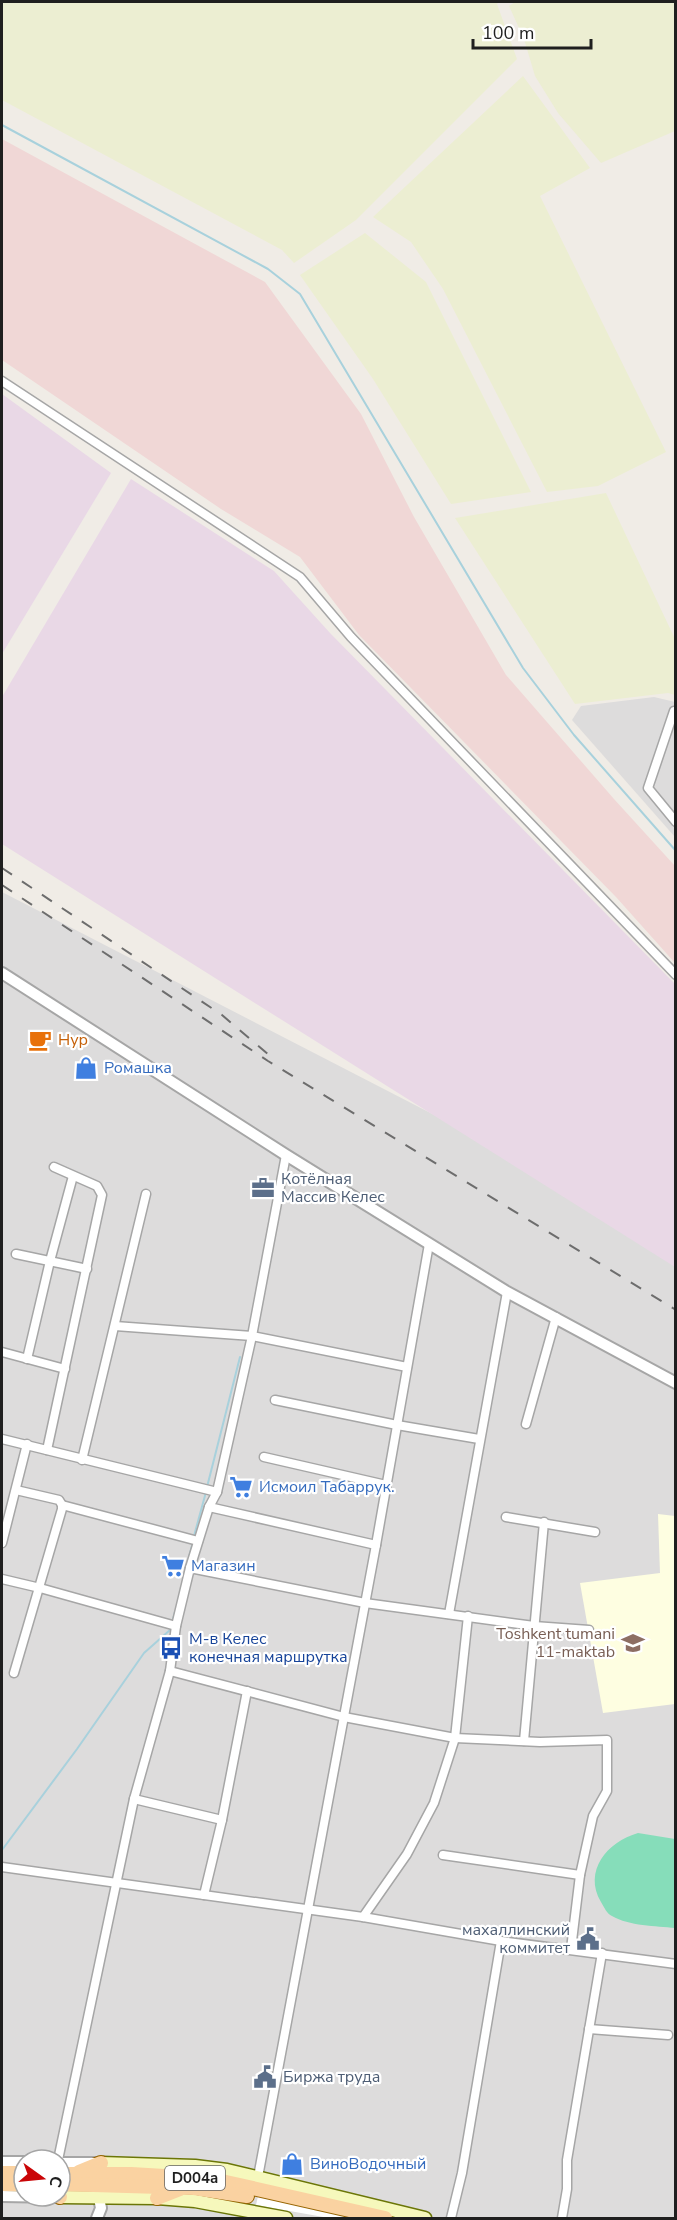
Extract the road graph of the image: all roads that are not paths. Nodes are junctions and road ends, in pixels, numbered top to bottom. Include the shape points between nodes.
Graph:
1 (2, 381) edge
2 (674, 711) dead end
3 (675, 822) edge
4 (2, 973) edge
5 (675, 975) edge
6 (286, 1155) junction
7 (54, 1167) dead end
8 (73, 1176) junction
9 (147, 1194) dead end
10 (429, 1244) junction
11 (16, 1254) dead end
12 (50, 1261) junction
13 (87, 1269) junction
14 (507, 1292) junction
15 (556, 1317) junction
16 (115, 1326) junction
17 (252, 1336) junction
18 (2, 1352) edge
19 (27, 1359) junction
20 (407, 1367) junction
21 (65, 1369) junction
22 (675, 1383) edge
23 (275, 1400) dead end
24 (526, 1424) dead end
25 (397, 1425) junction
26 (2, 1439) edge
27 (479, 1439) junction
28 (27, 1444) junction
29 (47, 1450) junction
30 (264, 1457) dead end
31 (82, 1460) junction
32 (386, 1485) junction
33 (16, 1490) junction
34 (217, 1492) junction
35 (62, 1505) junction
36 (208, 1507) junction
37 (506, 1517) dead end
38 (544, 1522) junction
39 (595, 1532) dead end
40 (198, 1541) junction
41 (2, 1543) edge
42 (376, 1545) junction
43 (190, 1568) junction
44 (2, 1579) edge
45 (40, 1588) junction
46 (365, 1603) junction
47 (449, 1614) junction
48 (468, 1616) junction
49 (176, 1626) junction
50 (534, 1626) junction
51 (589, 1630) dead end
52 (170, 1671) junction
53 (14, 1673) dead end
54 (247, 1691) junction
55 (344, 1717) junction
56 (455, 1738) junction
57 (524, 1741) junction
58 (134, 1799) junction
59 (222, 1820) junction
60 (443, 1855) dead end
61 (2, 1867) edge
62 (580, 1875) junction
63 (115, 1883) junction
64 (204, 1895) junction
65 (308, 1909) junction
66 (363, 1917) junction
67 (501, 1941) junction
68 (572, 1949) junction
69 (602, 1953) junction
70 (675, 1964) edge
71 (589, 2029) junction
72 (668, 2035) dead end
73 (62, 2148) edge
74 (72, 2162) edge
75 (101, 2163) junction
76 (72, 2172) edge
77 (72, 2174) edge
78 (185, 2188) junction
79 (258, 2188) junction
80 (72, 2191) edge
81 (72, 2194) edge
82 (99, 2198) junction
83 (157, 2198) junction
84 (97, 2218) edge
85 (286, 2218) edge
86 (358, 2218) edge
87 (385, 2218) edge
88 (425, 2218) edge
89 (451, 2218) edge
90 (562, 2218) edge

1 - 5 street via 300,577 351,637
2 - 3 street via 648,788
4 - 6 street
6 - 10 street
6 - 17 street
7 - 8 street
8 - 12 street
8 - 13 street via 97,1186 102,1195
9 - 16 street
10 - 14 street
10 - 20 street
11 - 12 street
12 - 13 street
12 - 19 street
13 - 21 street
14 - 15 street
14 - 27 street
15 - 22 street
15 - 24 street
16 - 17 street
16 - 31 street
17 - 20 street
17 - 34 street
18 - 19 street
19 - 21 street
20 - 25 street
21 - 29 street
23 - 25 street
25 - 27 street
25 - 32 street
26 - 28 street
27 - 47 street
28 - 29 street
28 - 33 street
29 - 31 street
30 - 32 street
31 - 34 street
32 - 42 street
33 - 35 street via 58,1500
33 - 41 street
34 - 36 street
35 - 40 street
35 - 45 street
36 - 40 street
36 - 42 street
37 - 38 street
38 - 39 street
38 - 50 street
40 - 43 street
42 - 46 street
43 - 46 street
43 - 49 street
44 - 45 street
45 - 49 street
45 - 53 street
46 - 47 street
46 - 55 street
47 - 48 street
48 - 50 street
48 - 56 street
49 - 52 street
50 - 51 street
50 - 57 street
52 - 54 street
52 - 58 street
54 - 55 street
54 - 59 street
55 - 56 street
55 - 65 street
56 - 57 street
56 - 66 street via 434,1803 407,1854
57 - 62 street via 607,1740 607,1791 593,1816
58 - 59 street
58 - 63 street
59 - 64 street
60 - 62 street
61 - 63 street
62 - 68 street
63 - 64 street
63 - 73 street
64 - 65 street
65 - 66 street
65 - 79 street
66 - 67 street
67 - 68 street
67 - 89 street
68 - 69 street
69 - 70 street
69 - 71 street
71 - 72 street
71 - 90 street via 567,2160
74 - 75 street
75 - 76 main road
75 - 79 main road via 195,2166
77 - 79 main road, D004a via 198,2178
78 - 79 main road, D004a
78 - 80 main road, D004a via 127,2185
78 - 83 main road
79 - 86 main road, D004a
79 - 87 main road, D004a
79 - 88 main road
81 - 82 main road
82 - 83 main road
82 - 84 street
83 - 85 main road

